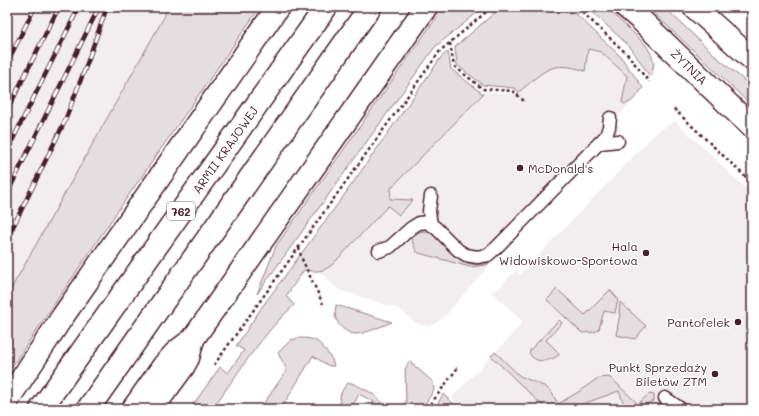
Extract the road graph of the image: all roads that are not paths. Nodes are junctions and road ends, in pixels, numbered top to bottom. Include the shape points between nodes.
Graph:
1 (278, 7) edge
2 (370, 7) edge
3 (426, 7) edge
4 (626, 7) edge
5 (694, 7) edge
6 (324, 10) edge
7 (752, 59) edge
8 (610, 118) dead end
9 (752, 127) edge
10 (618, 141) dead end
11 (600, 143) junction
12 (431, 196) dead end
13 (431, 225) junction
14 (380, 251) dead end
15 (193, 339) junction
16 (664, 398) dead end
17 (7, 401) edge
18 (41, 409) edge
19 (88, 409) edge
20 (132, 409) edge
21 (152, 409) edge
22 (681, 409) edge

1 - 17 main road
2 - 19 main road
3 - 15 main road
4 - 9 main road, ŻYTNIA
5 - 7 main road
6 - 18 main road, ARMII KRAJOWEJ / 762
8 - 11 lane via 606,136
10 - 11 lane
11 - 13 lane via 488,255 466,255
12 - 13 lane
13 - 14 lane via 428,222 418,223 390,247
15 - 20 main road via 164,365
15 - 21 main road via 183,367
16 - 22 lane

